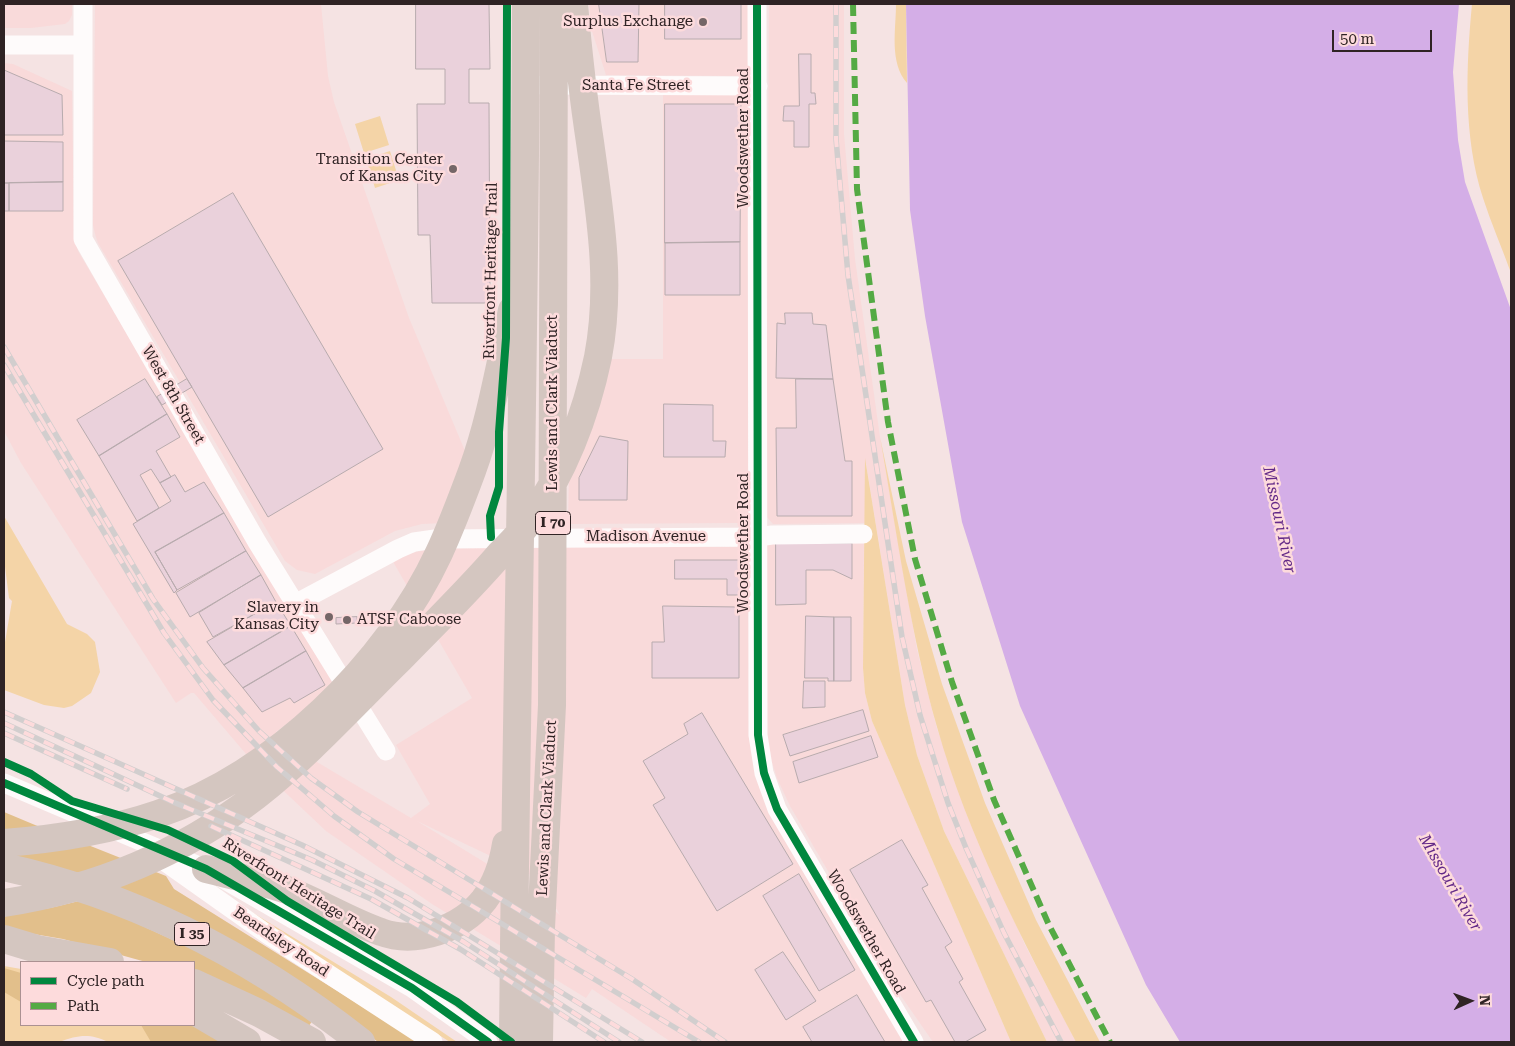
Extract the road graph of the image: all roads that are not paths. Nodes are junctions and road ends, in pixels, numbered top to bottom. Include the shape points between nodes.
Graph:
1 (83, 4) edge
2 (526, 4) edge
3 (554, 4) edge
4 (574, 4) edge
5 (758, 4) edge
6 (4, 45) edge
7 (83, 45) junction
8 (514, 85) dead end
9 (758, 86) junction
10 (525, 250) junction
11 (864, 534) dead end
12 (758, 537) junction
13 (295, 604) junction
14 (386, 751) dead end
15 (4, 783) edge
16 (515, 790) junction
17 (131, 838) junction
18 (4, 844) edge
19 (4, 867) edge
20 (206, 869) junction
21 (4, 903) edge
22 (4, 939) edge
23 (37, 949) junction
24 (67, 961) edge
25 (104, 961) edge
26 (195, 983) edge
27 (195, 1012) edge
28 (247, 1042) edge
29 (312, 1042) edge
30 (361, 1042) edge
31 (433, 1042) edge
32 (488, 1042) edge
33 (513, 1042) edge
34 (539, 1042) edge
35 (914, 1042) edge

1 - 7 street, West 8th Street
2 - 10 highway, I 70
3 - 34 highway, Lewis and Clark Viaduct / I 70 via 552,705
4 - 21 highway via 584,103 602,225 605,316 598,359 584,408 562,466 528,523 473,585 315,744 239,808 180,844 119,874 57,894
5 - 9 street, Woodswether Road
6 - 7 street
7 - 13 street, West 8th Street via 83,239
8 - 9 street, Santa Fe Street
9 - 12 street, Woodswether Road
10 - 16 highway, I 70
10 - 18 highway via 488,416 456,513 439,554 417,592 389,636 351,682 288,743 208,793 160,814 95,832
11 - 12 street, Madison Avenue
12 - 13 street, Madison Avenue via 486,537 414,542
12 - 35 street, Woodswether Road via 758,735 764,773 778,809
13 - 14 street, West 8th Street
15 - 17 street, Beardsley Road
16 - 20 highway via 505,852 498,876 484,899 469,915 448,928 425,935 382,933 288,890
16 - 33 highway, I 70
17 - 20 street, Beardsley Road
17 - 31 street, Beardsley Road via 267,934
19 - 30 highway, I 35 via 88,890 185,930 274,979 313,1004
20 - 32 street, Beardsley Road via 412,988
22 - 23 highway
23 - 24 highway
23 - 25 highway
26 - 29 highway
27 - 28 highway

